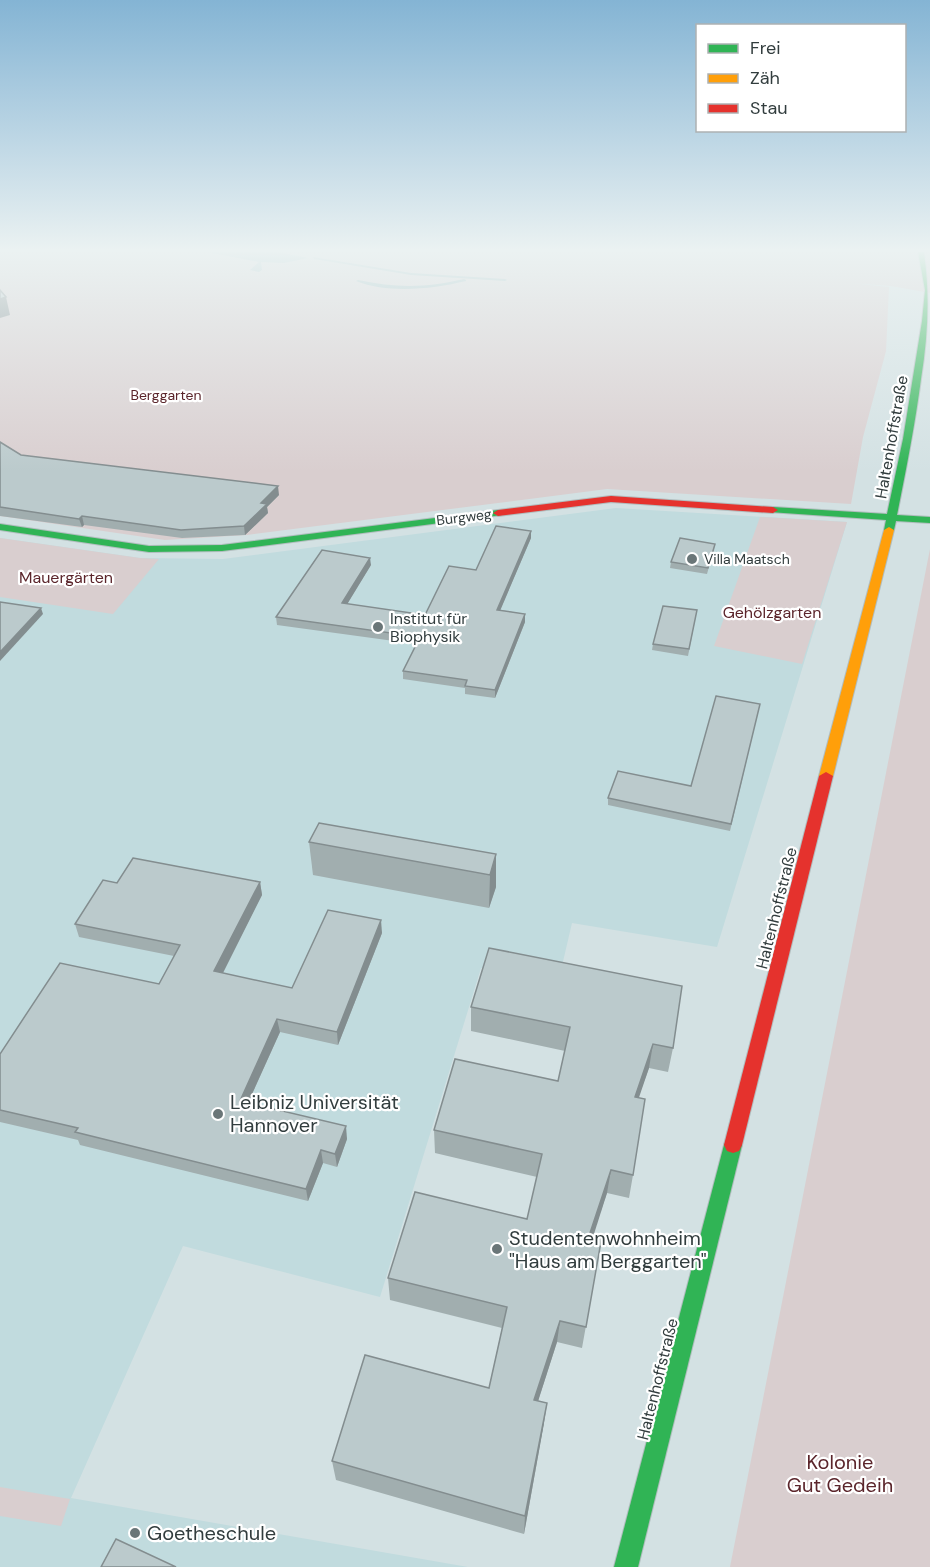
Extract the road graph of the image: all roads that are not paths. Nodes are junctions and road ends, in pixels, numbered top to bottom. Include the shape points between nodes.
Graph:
1 (925, 325) edge
2 (892, 517) junction
3 (930, 520) edge
4 (0, 527) edge
5 (626, 1567) edge

1 - 2 street, Haltenhoffstraße
2 - 3 street, Burgweg
2 - 4 street, Burgweg via 611,499 222,548 185,549 149,549
2 - 5 street, Haltenhoffstraße

